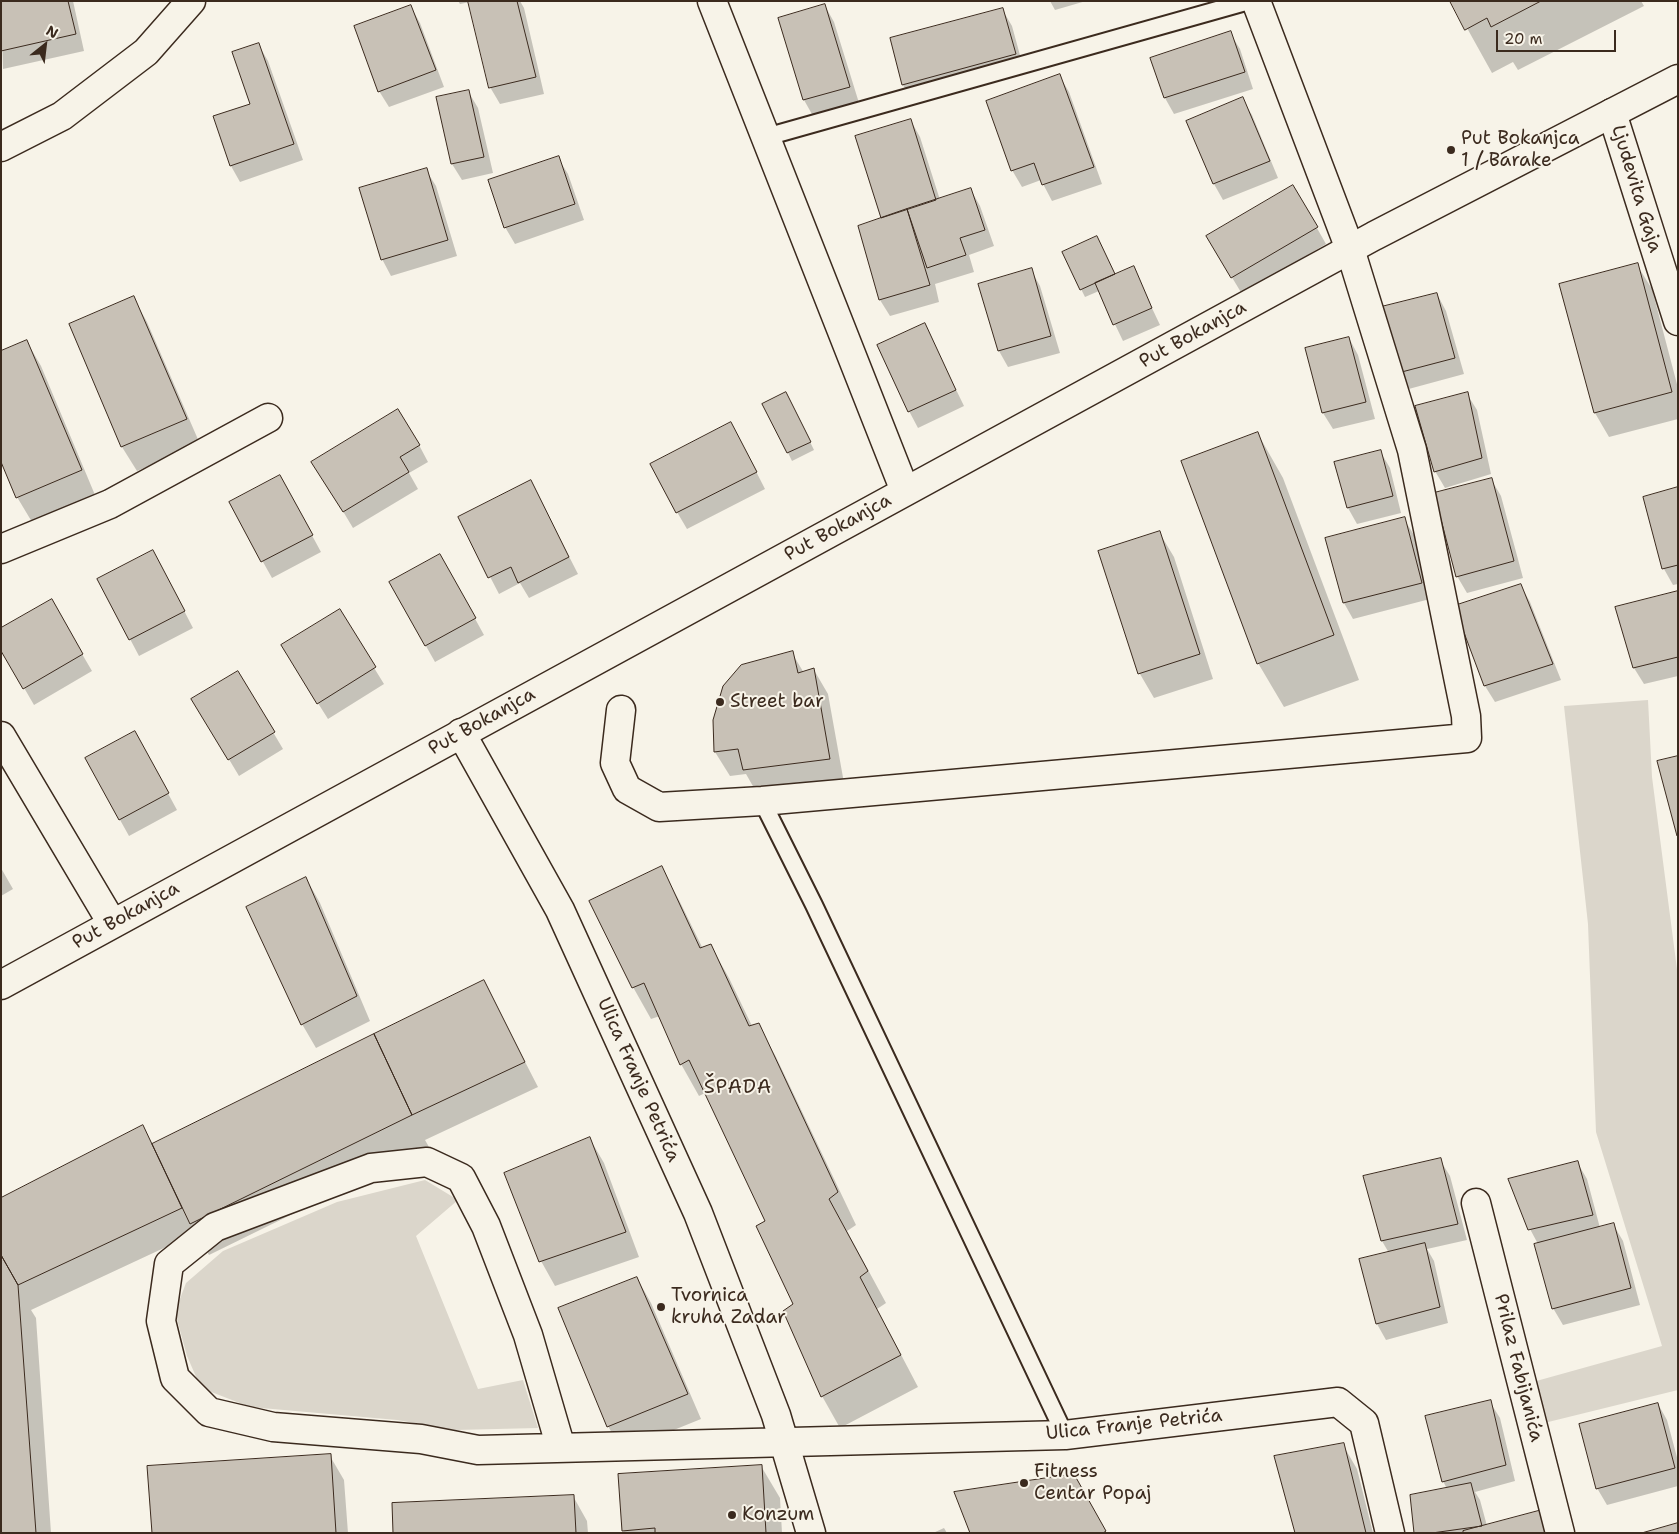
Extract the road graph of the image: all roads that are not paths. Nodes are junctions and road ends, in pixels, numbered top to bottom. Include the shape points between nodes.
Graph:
1 (191, 1) edge
2 (712, 1) edge
3 (1249, 1) edge
4 (1256, 1) edge
5 (1678, 79) edge
6 (1612, 113) junction
7 (766, 137) junction
8 (1, 147) edge
9 (1350, 249) junction
10 (1678, 322) edge
11 (268, 418) dead end
12 (905, 492) junction
13 (1, 549) edge
14 (620, 710) dead end
15 (461, 733) junction
16 (1, 736) edge
17 (762, 801) junction
18 (112, 923) junction
19 (7, 978) edge
20 (1476, 1203) dead end
21 (1065, 1435) junction
22 (783, 1441) junction
23 (562, 1448) junction
24 (811, 1533) edge
25 (1390, 1533) edge
26 (1560, 1533) edge

1 - 8 street via 138,58 62,116
2 - 7 street
3 - 7 lane
4 - 9 street
5 - 6 street, Put Bokanjca
6 - 9 street, Put Bokanjca
6 - 10 street, Ljudevita Gaja
7 - 12 street
9 - 12 street, Put Bokanjca
9 - 17 street via 1412,450 1466,716 1467,738
11 - 13 street via 110,504
12 - 15 street, Put Bokanjca
14 - 17 street via 615,763 627,789 659,806
15 - 18 street, Put Bokanjca
15 - 22 street, Ulica Franje Petrića via 560,910 698,1213
16 - 18 street
17 - 21 lane
18 - 19 street, Put Bokanjca
20 - 26 street, Prilaz Fabijanića
21 - 22 street, Ulica Franje Petrića
21 - 25 street, Ulica Franje Petrića via 1338,1402 1364,1423
22 - 23 street
22 - 24 street, Ulica Franje Petrića
23 - 23 street via 478,1450 421,1439 274,1427 209,1412 175,1378 161,1320 169,1264 216,1227 372,1168 427,1162 461,1178 486,1226 528,1335

